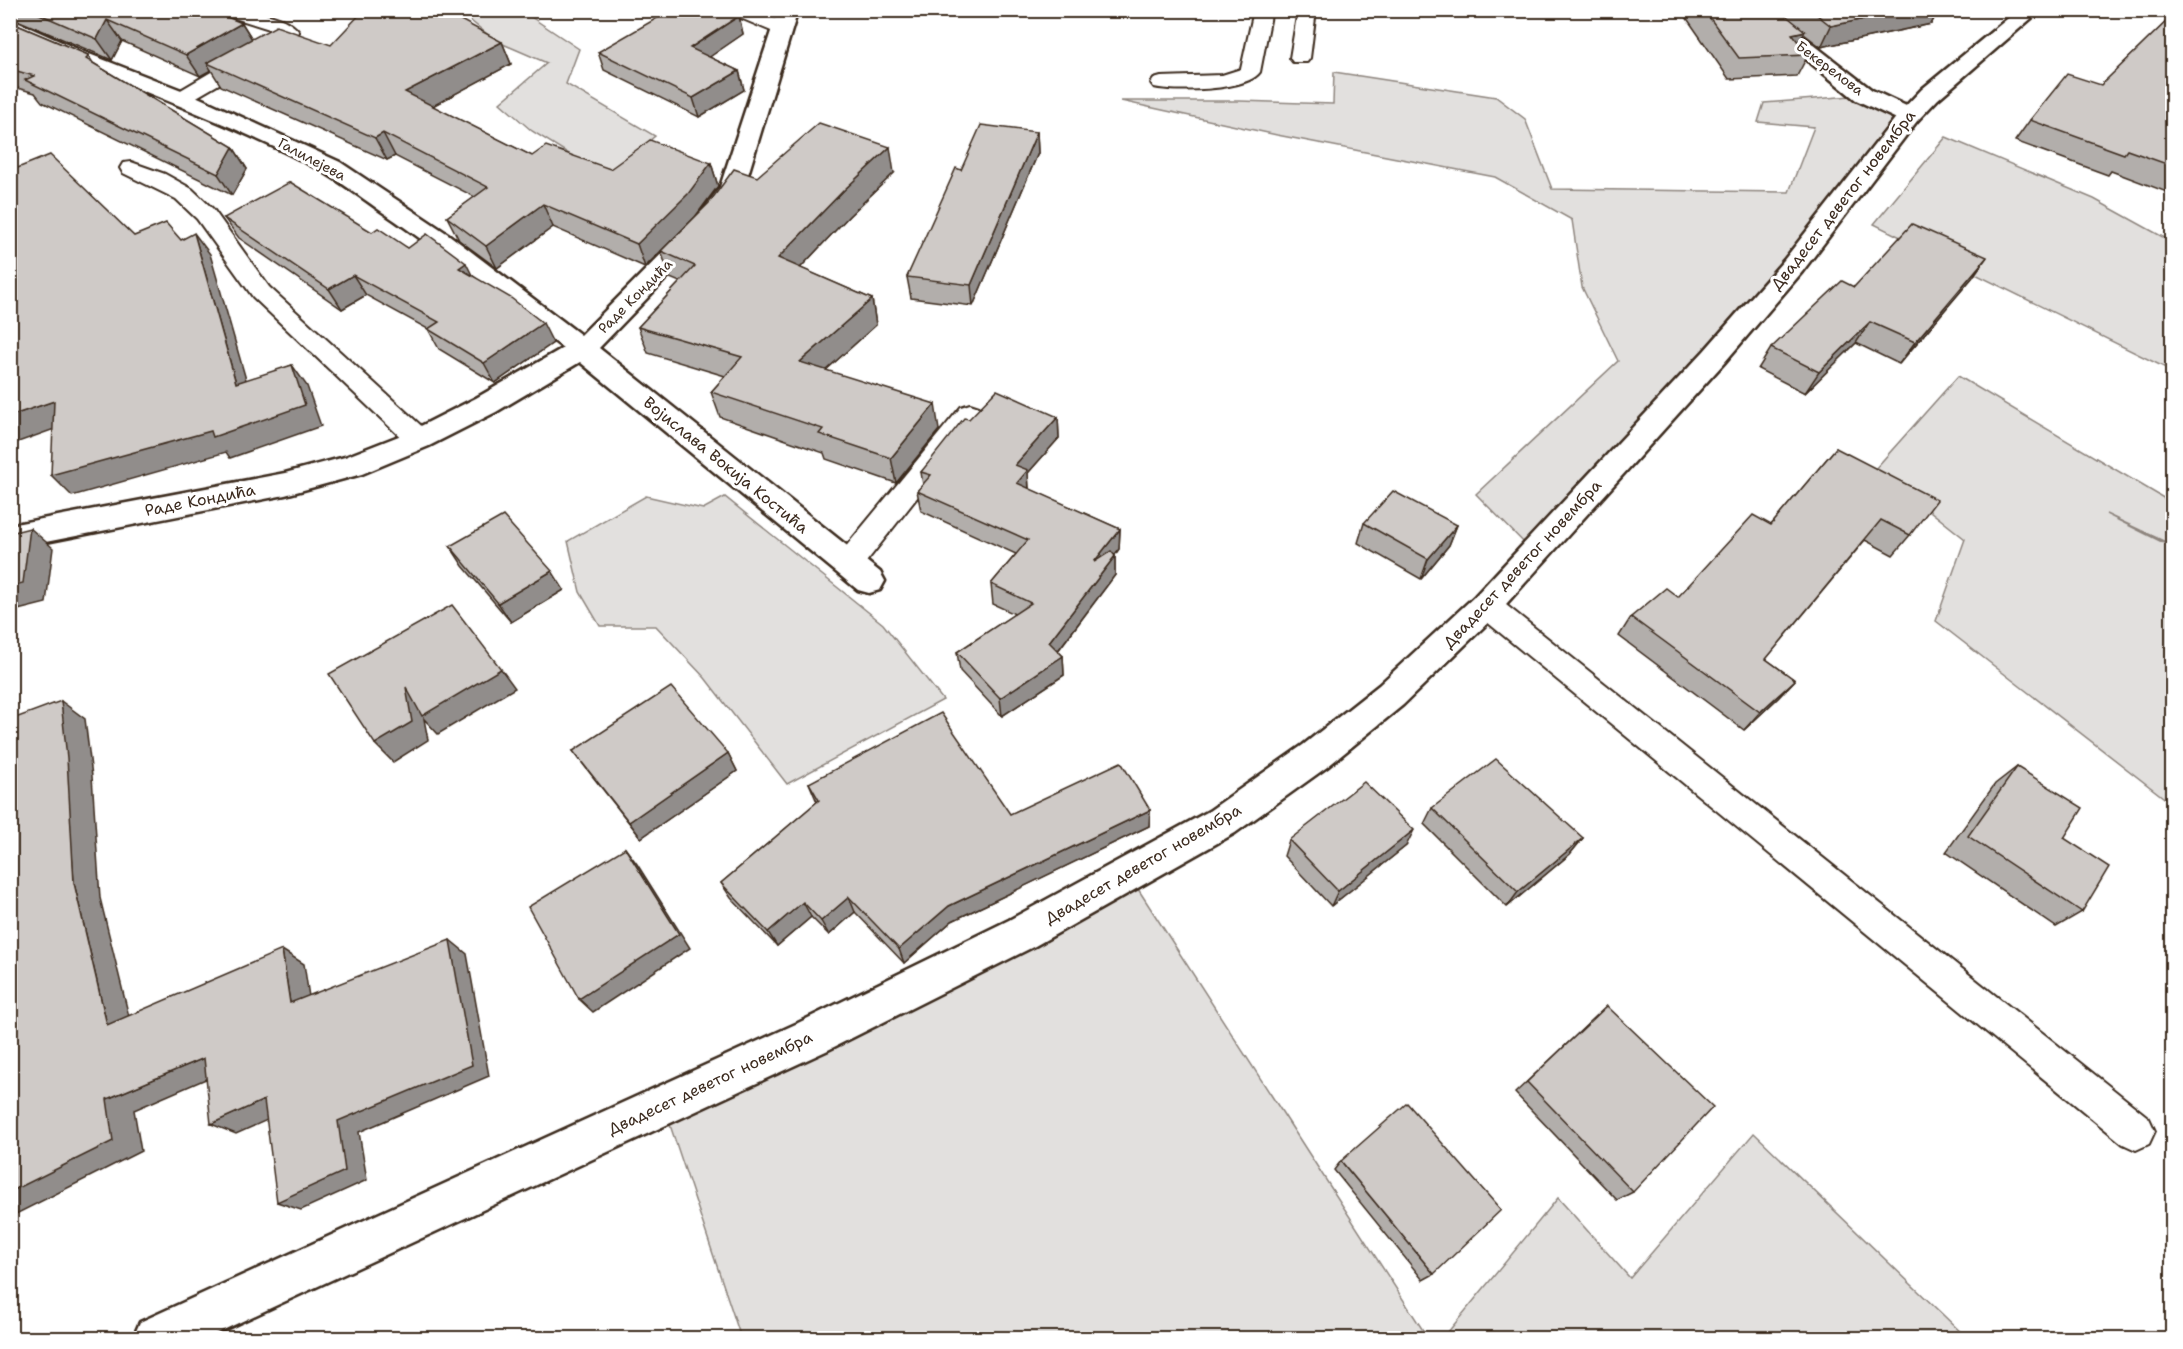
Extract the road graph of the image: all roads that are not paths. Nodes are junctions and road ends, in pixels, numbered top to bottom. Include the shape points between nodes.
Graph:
1 (229, 10) edge
2 (738, 10) edge
3 (1263, 10) edge
4 (1307, 10) edge
5 (1756, 10) edge
6 (2031, 10) edge
7 (786, 20) edge
8 (10, 25) edge
9 (1300, 58) dead end
10 (1161, 83) dead end
11 (181, 98) junction
12 (1909, 116) junction
13 (131, 168) dead end
14 (582, 349) junction
15 (970, 413) dead end
16 (419, 439) junction
17 (10, 537) edge
18 (859, 572) joint
19 (1486, 605) junction
20 (2136, 1131) dead end
21 (156, 1338) edge

1 - 11 lane via 289,32
2 - 7 lane
3 - 10 lane via 1247,75
4 - 9 lane
5 - 12 street, Бекерелова via 1864,95
6 - 12 street, Двадесет деветог новембра
7 - 14 street, Раде Кондића via 732,188 706,223
8 - 11 street, Галилејева via 107,70
11 - 14 street, Галилејева via 332,167 439,239
12 - 19 street, Двадесет деветог новембра via 1793,266
13 - 16 lane via 184,194 205,214 261,292
14 - 16 street, Раде Кондића
14 - 18 street, Војислава Вокија Костића
15 - 18 lane
16 - 17 street, Раде Кондића via 352,466 285,484
19 - 20 lane
19 - 21 street, Двадесет деветог новембра via 1391,695 1315,756 1222,822 1129,875 1022,933 812,1036

